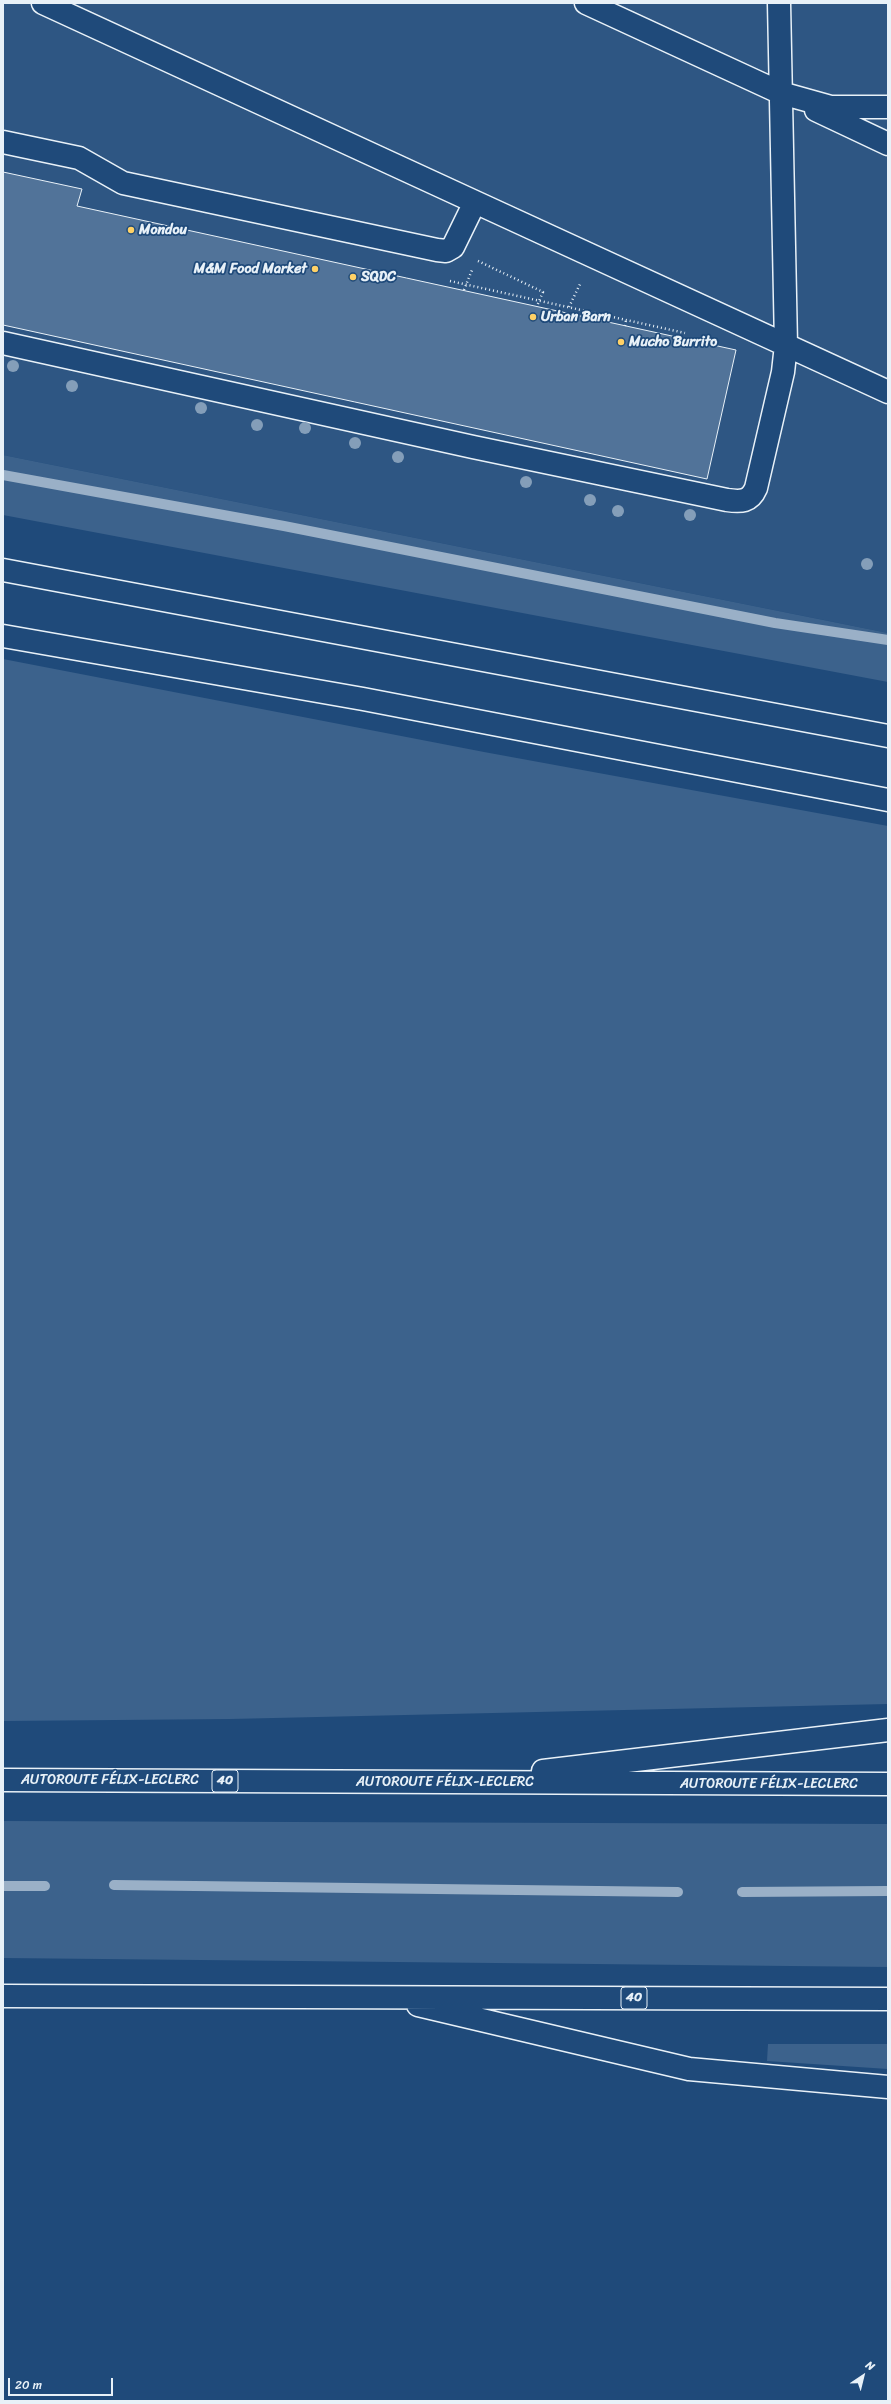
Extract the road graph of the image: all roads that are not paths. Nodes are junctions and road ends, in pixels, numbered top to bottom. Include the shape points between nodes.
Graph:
1 (586, 3) edge
2 (779, 3) edge
3 (50, 4) edge
4 (781, 93) junction
5 (888, 107) edge
6 (3, 142) edge
7 (888, 144) edge
8 (475, 202) junction
9 (3, 343) edge
10 (786, 345) junction
11 (888, 392) edge
12 (3, 570) edge
13 (3, 636) edge
14 (888, 736) edge
15 (888, 800) edge
16 (888, 1730) edge
17 (3, 1780) edge
18 (447, 1782) junction
19 (888, 1784) edge
20 (3, 1996) edge
21 (380, 1996) junction
22 (888, 1999) edge
23 (888, 2087) edge

1 - 4 main road
2 - 4 main road
3 - 8 main road
4 - 5 main road via 831,106
4 - 7 main road
4 - 10 main road
6 - 8 main road via 79,158 123,183 437,250 446,251 453,247
8 - 10 main road
9 - 10 main road via 473,447 739,501 752,497 756,488 783,372
10 - 11 main road
12 - 14 main road
13 - 15 main road via 363,699
16 - 18 main road
17 - 18 main road, AUTOROUTE FÉLIX-LECLERC / 40
18 - 19 main road, AUTOROUTE FÉLIX-LECLERC / 40
20 - 21 main road, 40
21 - 22 main road, 40
21 - 23 main road via 689,2069

